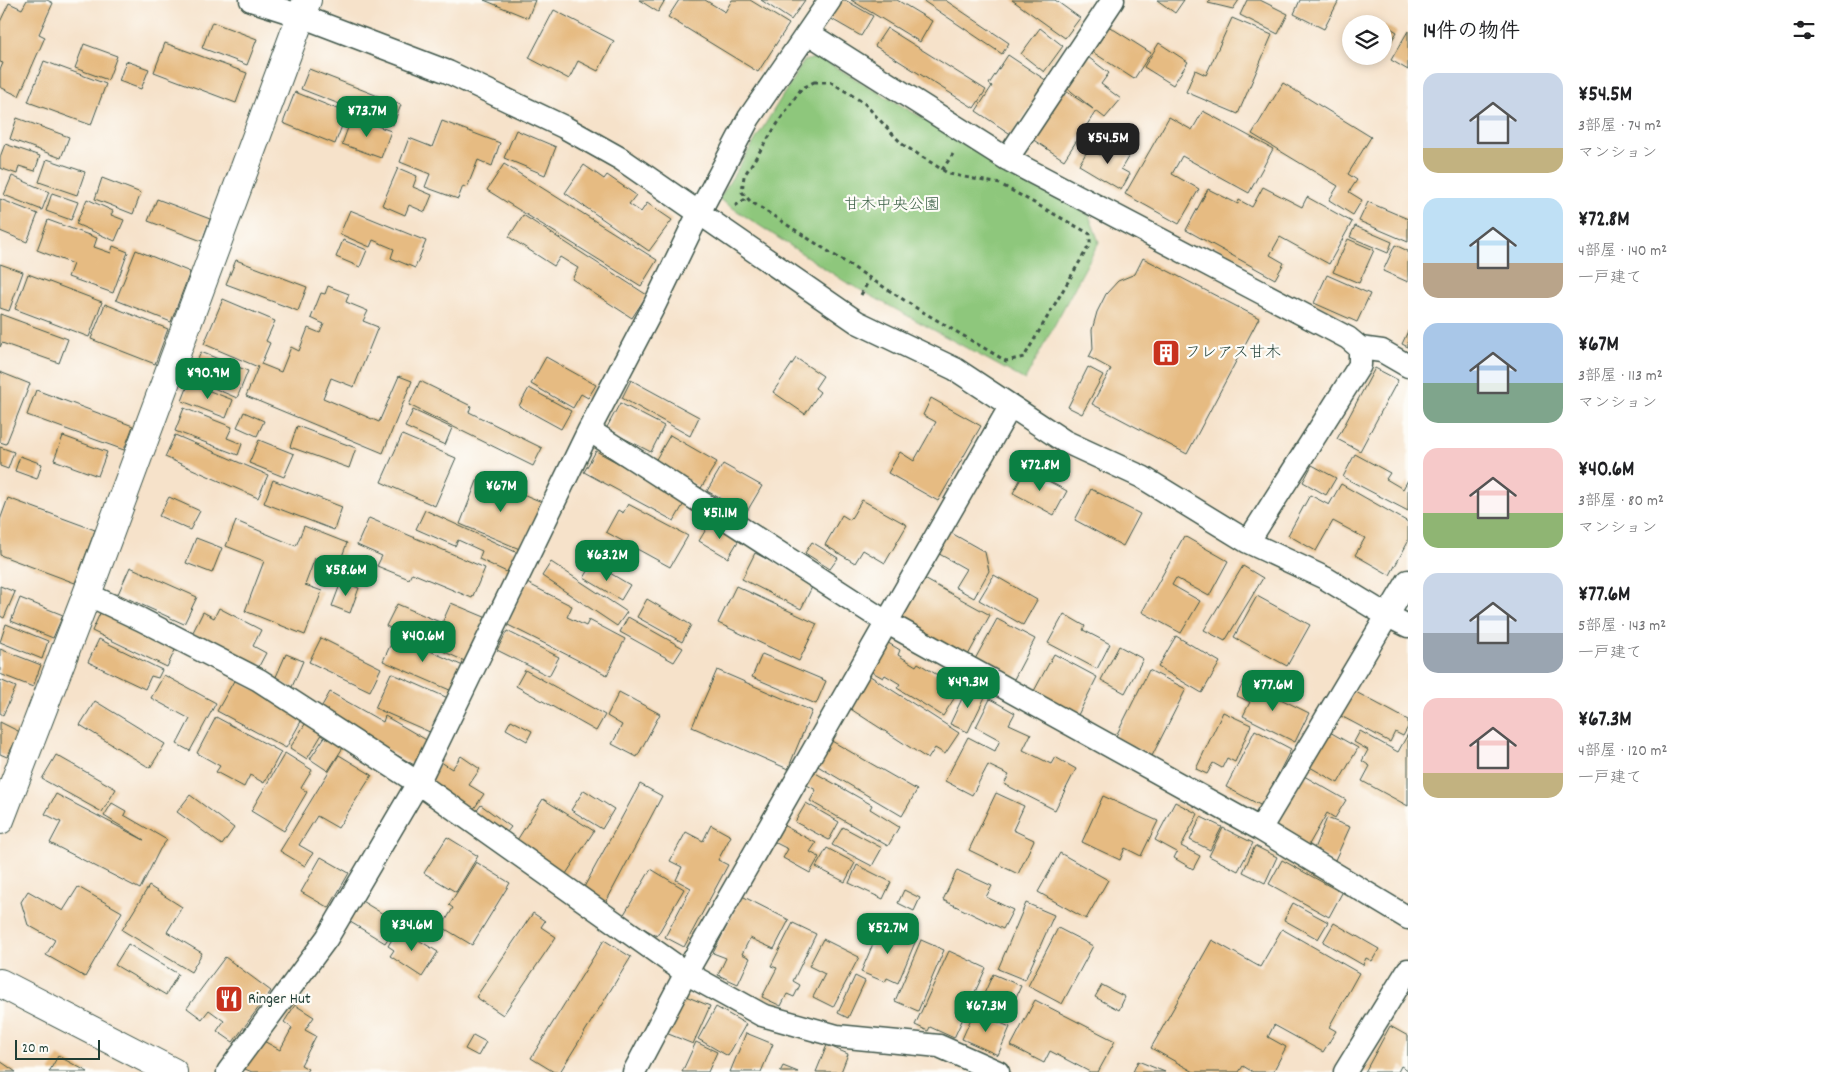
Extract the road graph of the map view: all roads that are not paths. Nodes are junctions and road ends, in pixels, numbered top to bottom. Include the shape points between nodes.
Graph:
1 (250, 0) edge
2 (830, 0) edge
3 (1113, 0) edge
4 (304, 8) edge
5 (808, 33) junction
6 (1007, 159) junction
7 (700, 213) junction
8 (1360, 348) junction
9 (1408, 366) edge
10 (1010, 407) junction
11 (589, 430) junction
12 (1248, 542) junction
13 (1408, 581) edge
14 (87, 594) junction
15 (1386, 615) junction
16 (886, 622) junction
17 (1408, 626) edge
18 (418, 783) junction
19 (0, 820) edge
20 (1260, 829) junction
21 (1408, 918) edge
22 (1408, 970) edge
23 (686, 973) junction
24 (0, 983) edge
25 (173, 1072) edge
26 (228, 1072) edge
27 (634, 1072) edge
28 (998, 1072) edge
29 (1345, 1072) edge

1 - 4 street
2 - 5 street
3 - 6 street
4 - 7 street via 564,127 622,159
4 - 14 street
5 - 6 street
5 - 7 street via 749,118
6 - 8 street via 1348,338
7 - 10 street via 857,322 954,369
7 - 11 street
8 - 9 street via 1382,350
8 - 12 street via 1360,365
10 - 12 street via 1064,441 1142,477
10 - 16 street
11 - 16 street
11 - 18 street
12 - 15 street via 1325,578
13 - 15 street
14 - 18 street via 259,680
14 - 19 street
15 - 17 street
15 - 20 street
16 - 20 street
16 - 23 street
18 - 23 street
18 - 26 street via 326,938
20 - 21 street
22 - 29 street
23 - 27 street
23 - 28 street via 762,1015 837,1036 939,1046
24 - 25 street

